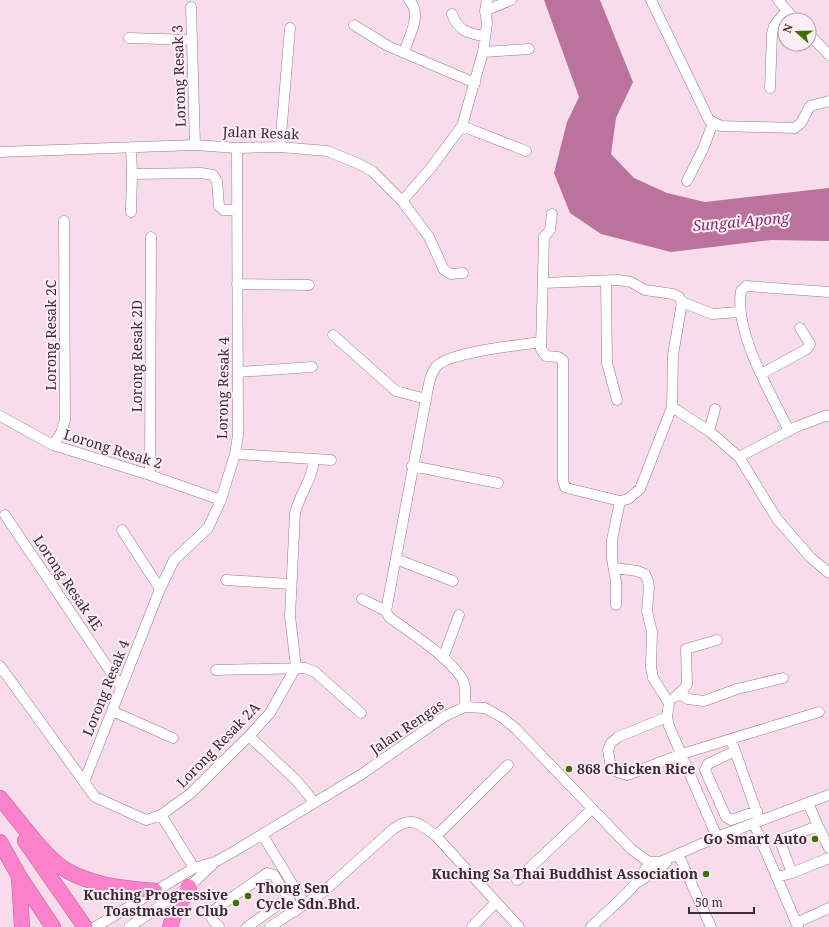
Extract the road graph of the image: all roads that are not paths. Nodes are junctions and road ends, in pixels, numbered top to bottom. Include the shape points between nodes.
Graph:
1 (409, 0) edge
2 (487, 0) edge
3 (511, 0) edge
4 (651, 0) edge
5 (778, 0) edge
6 (191, 7) dead end
7 (485, 11) junction
8 (786, 11) joint
9 (452, 14) dead end
10 (354, 25) dead end
11 (290, 28) dead end
12 (485, 36) junction
13 (129, 38) dead end
14 (192, 40) junction
15 (817, 42) edge
16 (529, 49) dead end
17 (404, 52) junction
18 (483, 52) junction
19 (829, 54) edge
20 (475, 83) junction
21 (770, 88) dead end
22 (829, 101) edge
23 (713, 123) junction
24 (462, 126) junction
25 (195, 145) junction
26 (131, 147) junction
27 (280, 147) junction
28 (237, 148) junction
29 (526, 151) dead end
30 (0, 152) edge
31 (132, 174) junction
32 (687, 181) dead end
33 (402, 201) junction
34 (236, 210) junction
35 (131, 212) dead end
36 (552, 214) dead end
37 (64, 221) dead end
38 (151, 237) dead end
39 (463, 273) dead end
40 (606, 281) junction
41 (544, 283) junction
42 (238, 284) junction
43 (309, 285) dead end
44 (829, 292) edge
45 (682, 302) junction
46 (739, 312) junction
47 (800, 328) dead end
48 (333, 335) dead end
49 (541, 342) junction
50 (312, 367) dead end
51 (238, 372) junction
52 (761, 374) junction
53 (426, 400) junction
54 (617, 400) dead end
55 (672, 407) junction
56 (715, 409) dead end
57 (829, 416) edge
58 (0, 417) edge
59 (709, 431) junction
60 (789, 431) junction
61 (53, 445) junction
62 (235, 454) junction
63 (739, 457) junction
64 (314, 459) junction
65 (331, 460) dead end
66 (412, 466) junction
67 (150, 475) junction
68 (498, 483) dead end
69 (222, 500) junction
70 (620, 501) junction
71 (5, 515) dead end
72 (122, 530) dead end
73 (396, 559) junction
74 (615, 568) junction
75 (829, 573) edge
76 (226, 580) dead end
77 (453, 581) dead end
78 (290, 584) junction
79 (160, 589) junction
80 (362, 599) dead end
81 (616, 605) dead end
82 (386, 611) junction
83 (459, 615) dead end
84 (717, 640) dead end
85 (443, 658) junction
86 (0, 666) edge
87 (296, 667) junction
88 (216, 670) dead end
89 (783, 678) dead end
90 (121, 687) junction
91 (679, 693) junction
92 (669, 703) junction
93 (465, 707) junction
94 (112, 711) junction
95 (819, 712) dead end
96 (361, 713) dead end
97 (667, 718) junction
98 (249, 736) junction
99 (173, 738) dead end
100 (731, 739) junction
101 (735, 750) junction
102 (682, 754) junction
103 (508, 765) dead end
104 (84, 782) junction
105 (829, 795) edge
106 (0, 798) edge
107 (314, 802) junction
108 (808, 803) junction
109 (592, 809) junction
110 (756, 811) junction
111 (161, 815) junction
112 (757, 823) junction
113 (818, 826) junction
114 (262, 834) junction
115 (436, 836) junction
116 (717, 837) junction
117 (0, 842) edge
118 (829, 848) edge
119 (675, 855) junction
120 (829, 858) edge
121 (215, 862) junction
122 (649, 862) junction
123 (194, 868) junction
124 (792, 872) junction
125 (19, 876) junction
126 (777, 877) junction
127 (517, 880) dead end
128 (633, 885) junction
129 (189, 887) junction
130 (155, 891) junction
131 (288, 898) junction
132 (496, 902) junction
133 (305, 905) junction
134 (829, 908) edge
135 (296, 911) junction
136 (277, 925) edge
137 (797, 925) edge
138 (22, 927) edge
139 (53, 927) edge
140 (85, 927) edge
141 (95, 927) edge
142 (129, 927) edge
143 (170, 927) edge
144 (219, 927) edge
145 (247, 927) edge
146 (472, 927) edge
147 (519, 927) edge
148 (591, 927) edge
149 (711, 927) edge

1 - 17 street via 414,6 415,18
2 - 7 street
3 - 7 street
4 - 23 street via 709,120
5 - 8 street
6 - 14 street, Lorong Resak 3
7 - 12 street
8 - 21 street via 774,26 772,34
9 - 12 street via 460,30
10 - 17 street via 388,46
11 - 27 street
12 - 18 street
13 - 14 street
14 - 25 street, Lorong Resak 3
15 - 19 street
16 - 18 street
17 - 20 street
18 - 20 street
20 - 24 street
22 - 23 street via 810,106 801,123 794,128 721,126
23 - 32 street
24 - 29 street
24 - 33 street
25 - 26 street, Jalan Resak
25 - 28 street, Jalan Resak
26 - 30 street, Jalan Resak
26 - 31 street
27 - 28 street, Jalan Resak
27 - 33 street, Jalan Resak via 327,151 357,162 372,171
28 - 34 street, Lorong Resak 4
31 - 34 street via 213,175 217,181 219,206 224,210
31 - 35 street
33 - 39 street, Jalan Resak via 429,237 444,270 451,274
34 - 42 street, Lorong Resak 4
36 - 41 street via 550,230 544,237
37 - 61 street, Lorong Resak 2C via 65,420 61,433
38 - 67 street, Lorong Resak 2D
40 - 41 street
40 - 45 street via 631,282 645,290 673,294
40 - 54 street via 607,363
41 - 49 street
42 - 43 street
42 - 51 street, Lorong Resak 4
44 - 46 street via 746,286 741,291
45 - 46 street via 712,314
45 - 55 street via 674,355
46 - 52 street
47 - 52 street via 810,344 807,349
48 - 53 street via 396,391
49 - 53 street via 460,355 442,361 433,372
49 - 70 street via 544,355 563,360 562,437 565,487
50 - 51 street
51 - 62 street, Lorong Resak 4 via 238,435
52 - 60 street
53 - 66 street
55 - 59 street
55 - 70 street via 640,490 628,499
56 - 59 street
57 - 60 street
58 - 61 street, Lorong Resak 2
59 - 63 street
60 - 63 street
61 - 67 street, Lorong Resak 2
62 - 64 street
62 - 69 street, Lorong Resak 4
63 - 75 street via 777,519 811,558
64 - 65 street
64 - 78 street via 311,477 295,514
66 - 68 street
66 - 73 street
67 - 69 street, Lorong Resak 2
69 - 79 street, Lorong Resak 4 via 208,528 174,560
70 - 74 street via 612,540 612,559
71 - 90 street, Lorong Resak 4E
72 - 79 street
73 - 77 street
73 - 82 street
74 - 81 street
74 - 92 street via 645,574 648,581 647,611 652,632 653,678
76 - 78 street
78 - 87 street via 290,616
79 - 90 street, Lorong Resak 4
80 - 82 street
82 - 85 street via 389,617
83 - 85 street
84 - 91 street via 686,649 687,684
85 - 93 street via 461,677 465,691
86 - 104 street, Lorong Resak 2A
87 - 88 street
87 - 96 street via 314,672
87 - 98 street, Lorong Resak 2A via 270,713
89 - 91 street via 737,689 704,701 688,699
90 - 94 street, Lorong Resak 4
91 - 92 street
92 - 97 street
93 - 107 street, Jalan Rengas via 446,716 362,774
93 - 109 street, Jalan Rengas via 485,708 503,718
94 - 99 street
94 - 104 street, Lorong Resak 4
95 - 100 street
97 - 102 street
97 - 102 street via 618,737 608,750 610,762 617,772 627,775
98 - 107 street via 296,780
98 - 111 street, Lorong Resak 2A via 190,794
100 - 101 street
100 - 102 street
101 - 110 street
101 - 110 street via 708,764 705,770 726,817 731,820
102 - 116 street
103 - 115 street
104 - 111 street, Lorong Resak 2A via 95,797 140,819 151,819
105 - 108 street
106 - 130 highway via 52,859 65,870 106,885
106 - 140 highway via 22,836
107 - 114 street, Jalan Rengas
108 - 112 street
108 - 113 street
109 - 122 street, Jalan Rengas via 631,849
109 - 127 street
110 - 112 street
111 - 123 street
112 - 116 street
112 - 126 street
113 - 118 street
113 - 124 street via 783,839 781,844
114 - 121 street, Jalan Rengas
114 - 133 street
115 - 132 street
115 - 133 street via 417,823 402,822
116 - 119 street
117 - 125 highway
119 - 122 street via 655,863
119 - 128 street
119 - 149 street
120 - 124 street
121 - 123 street, Jalan Rengas
121 - 129 street, Jalan Rengas
122 - 128 street
123 - 130 street, Jalan Rengas
124 - 126 street
125 - 138 highway
125 - 139 highway
126 - 137 street
128 - 148 street
129 - 142 street, Jalan Rengas
129 - 143 highway
130 - 141 street, Jalan Rengas
131 - 135 street
131 - 144 street via 274,875 267,873 214,910 212,919
131 - 145 street
132 - 146 street
132 - 147 street
133 - 135 street
134 - 137 street
135 - 136 street

